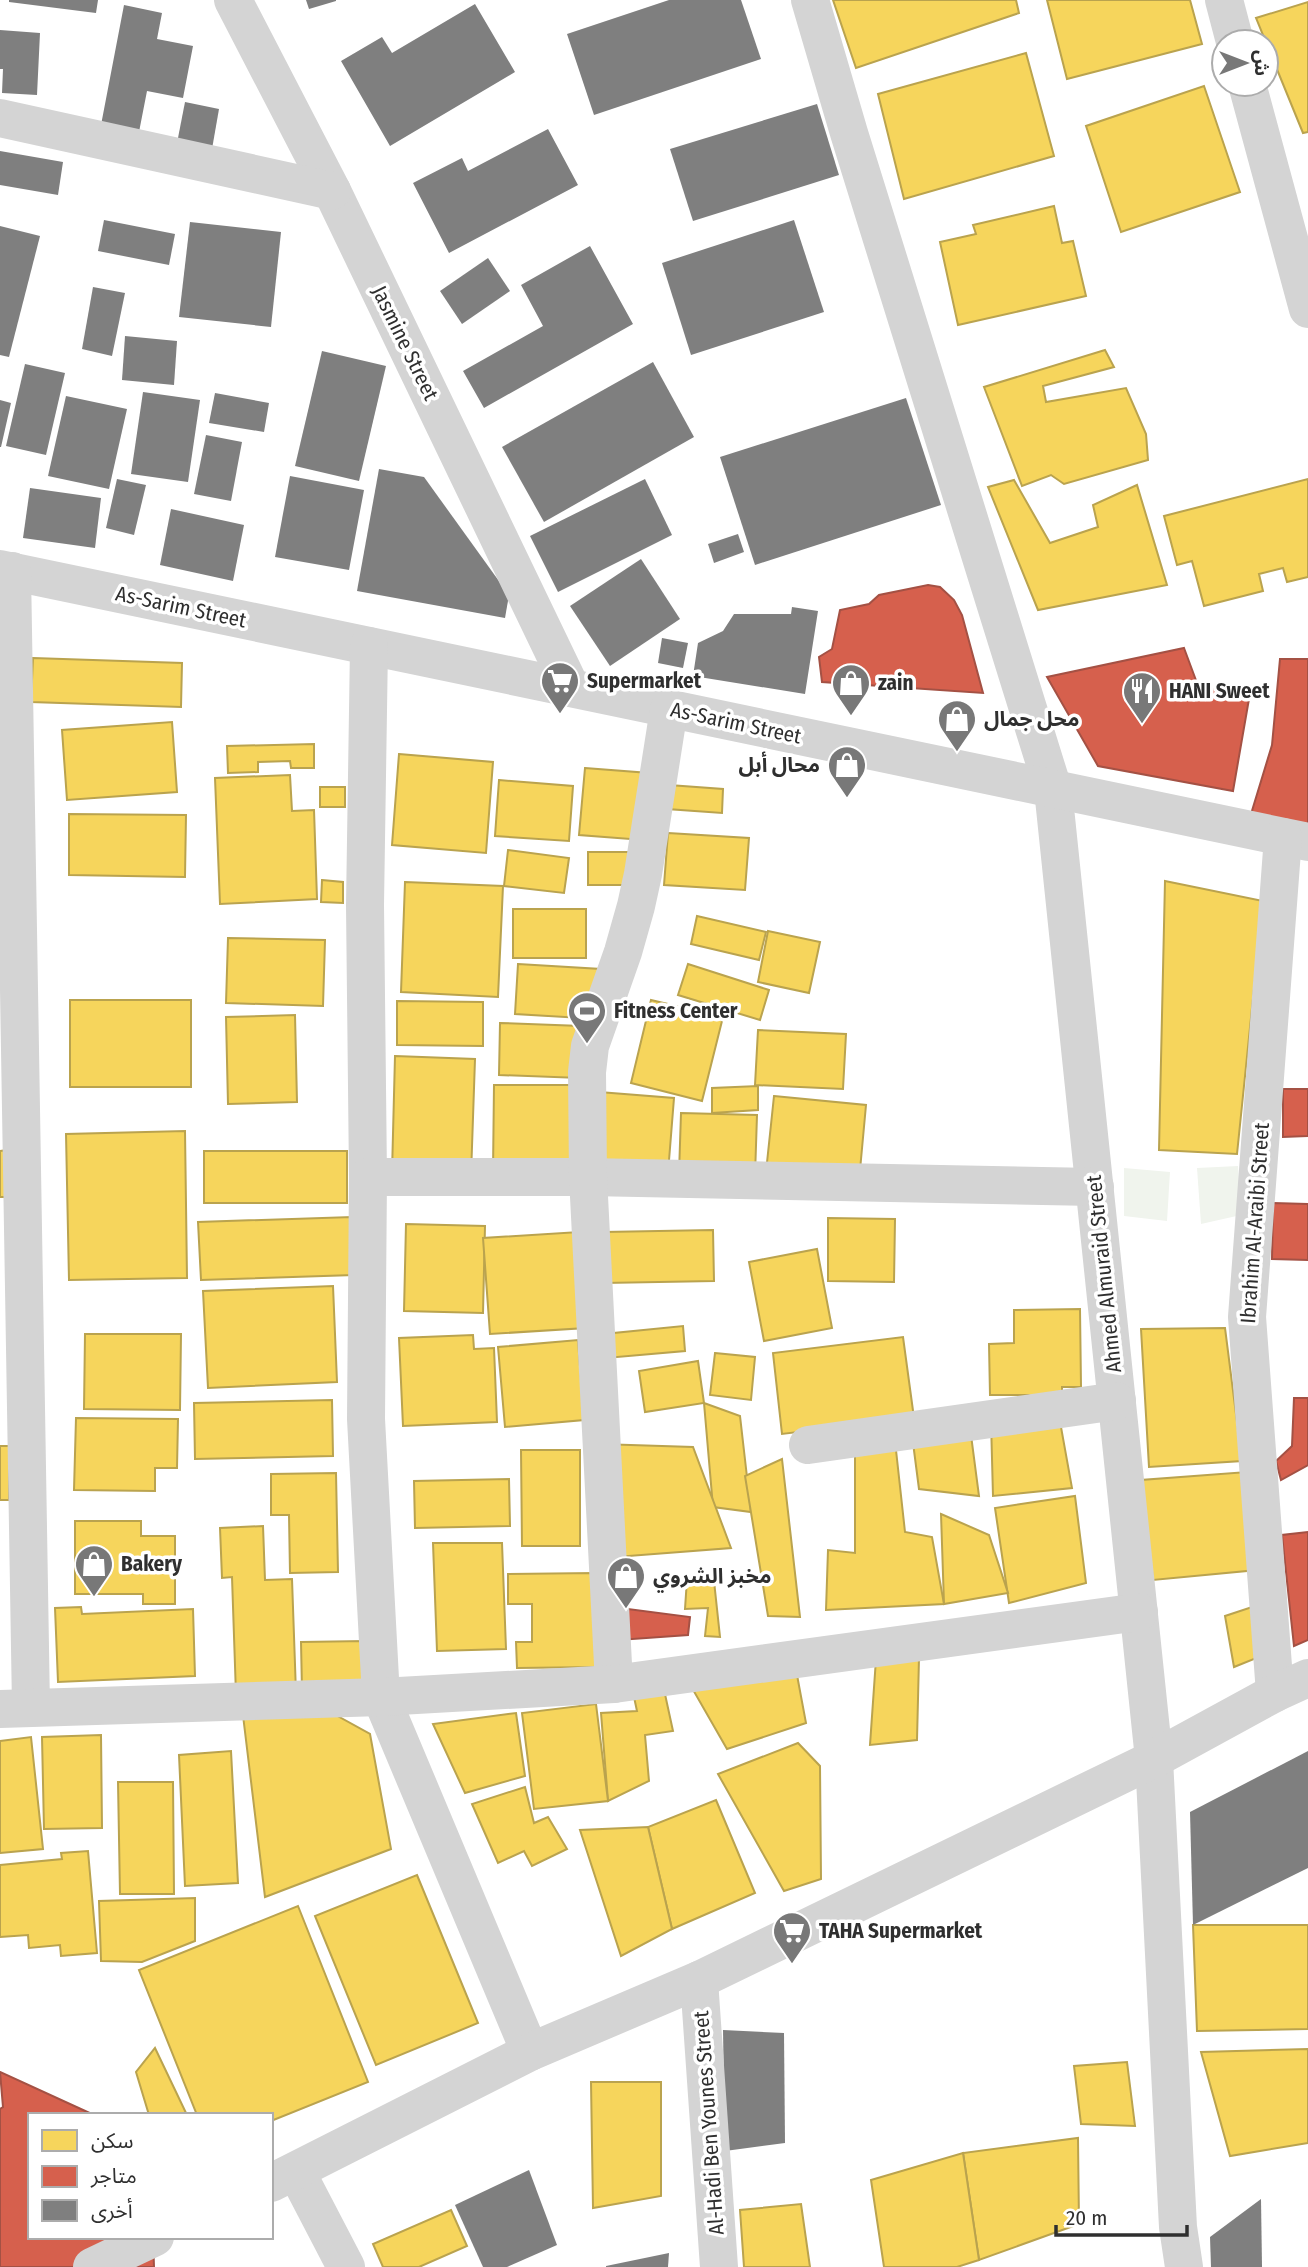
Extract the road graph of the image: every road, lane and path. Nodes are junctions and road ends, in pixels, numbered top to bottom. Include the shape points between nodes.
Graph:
1 (233, 0) edge
2 (810, 0) edge
3 (1224, 0) edge
4 (1231, 28) edge
5 (1251, 98) edge
6 (0, 118) edge
7 (332, 191) junction
8 (1308, 309) edge
9 (6, 570) edge
10 (369, 646) junction
11 (571, 688) junction
12 (669, 709) junction
13 (1053, 789) junction
14 (1295, 840) edge
15 (368, 1177) junction
16 (588, 1177) junction
17 (1095, 1187) junction
18 (1117, 1401) junction
19 (808, 1445) dead end
20 (1139, 1612) junction
21 (614, 1684) junction
22 (1292, 1686) edge
23 (381, 1697) junction
24 (15, 1708) edge
25 (1154, 1759) junction
26 (699, 1980) junction
27 (530, 2052) junction
28 (284, 2177) edge
29 (151, 2239) edge
30 (92, 2267) edge
31 (346, 2267) edge
32 (719, 2267) edge
33 (1184, 2267) edge

1 - 7 street, Jasmine Street
2 - 13 street, Ahmed Almuraid Street
3 - 4 street
5 - 8 street
6 - 7 street
7 - 11 street, Jasmine Street
9 - 10 street, As-Sarim Street
9 - 24 street
10 - 11 street, As-Sarim Street
10 - 15 street via 365,905
11 - 12 street, As-Sarim Street
12 - 13 street, As-Sarim Street
12 - 16 street via 636,906 590,1046
13 - 14 street, As-Sarim Street
13 - 17 street, Ahmed Almuraid Street
14 - 22 street, Ibrahim Al-Araibi Street via 1247,1317
15 - 16 street
15 - 23 street via 366,1419
16 - 17 street
16 - 21 street
17 - 18 street, Ahmed Almuraid Street
18 - 19 street
18 - 20 street, Ahmed Almuraid Street
20 - 21 street
20 - 25 street, Ahmed Almuraid Street
21 - 23 street
22 - 25 street
23 - 24 street
23 - 27 street
25 - 26 street
25 - 33 street, Ahmed Almuraid Street via 1178,2227
26 - 27 street
26 - 32 street, Al-Hadi Ben Younes Street
27 - 28 street
28 - 31 street
29 - 30 street

